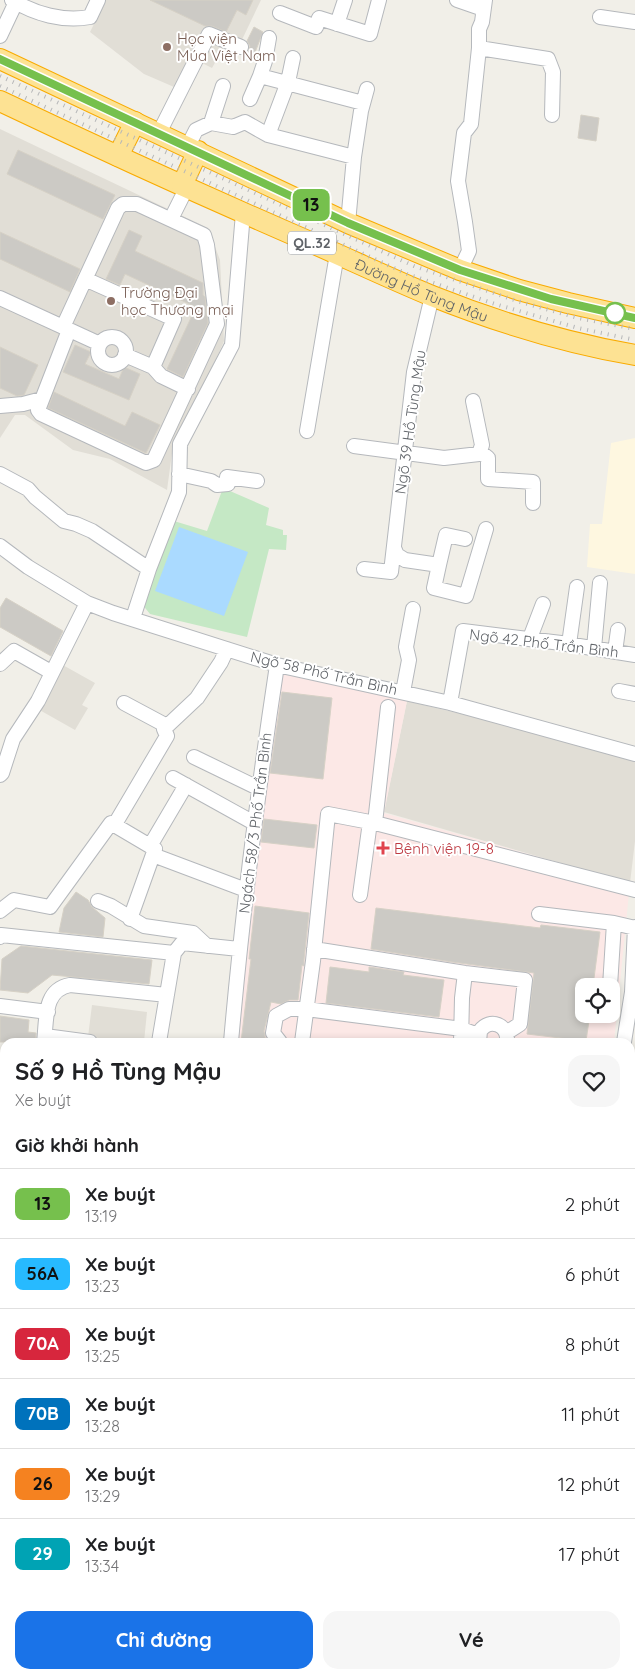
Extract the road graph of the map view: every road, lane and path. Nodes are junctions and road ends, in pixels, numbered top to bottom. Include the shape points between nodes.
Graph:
1 (98, 0) edge
2 (344, 0) edge
3 (379, 0) edge
4 (457, 0) edge
5 (14, 1) edge
6 (484, 5) edge
7 (280, 13) dead end
8 (600, 17) dead end
9 (635, 22) edge
10 (337, 24) junction
11 (0, 36) edge
12 (269, 38) dead end
13 (241, 47) dead end
14 (480, 48) junction
15 (294, 58) dead end
16 (0, 59) edge
17 (260, 76) junction
18 (288, 82) junction
19 (223, 86) dead end
20 (367, 89) dead end
21 (250, 99) dead end
22 (0, 101) edge
23 (363, 103) junction
24 (552, 115) dead end
25 (135, 122) junction
26 (211, 123) junction
27 (159, 133) junction
28 (268, 135) junction
29 (193, 149) junction
30 (118, 156) junction
31 (354, 157) junction
32 (184, 186) junction
33 (243, 213) junction
34 (171, 219) junction
35 (348, 223) junction
36 (337, 254) junction
37 (460, 270) junction
38 (85, 279) junction
39 (432, 296) junction
40 (0, 298) edge
41 (635, 318) edge
42 (66, 328) junction
43 (100, 344) junction
44 (125, 355) junction
45 (635, 356) edge
46 (153, 367) junction
47 (188, 389) junction
48 (42, 399) junction
49 (474, 401) dead end
50 (0, 406) edge
51 (307, 431) dead end
52 (354, 446) dead end
53 (405, 453) junction
54 (479, 454) junction
55 (0, 474) edge
56 (179, 474) junction
57 (257, 481) dead end
58 (533, 503) dead end
59 (486, 529) dead end
60 (466, 539) dead end
61 (0, 546) edge
62 (394, 548) junction
63 (439, 565) junction
64 (149, 568) junction
65 (364, 569) dead end
66 (600, 583) dead end
67 (577, 586) dead end
68 (87, 603) junction
69 (543, 604) dead end
70 (413, 609) dead end
71 (133, 618) junction
72 (618, 630) dead end
73 (530, 638) junction
74 (569, 644) junction
75 (594, 648) junction
76 (227, 649) junction
77 (615, 652) junction
78 (635, 655) edge
79 (0, 664) edge
80 (277, 665) junction
81 (51, 672) junction
82 (620, 691) dead end
83 (403, 692) junction
84 (635, 694) edge
85 (124, 703) dead end
86 (450, 703) junction
87 (388, 707) dead end
88 (167, 726) junction
89 (635, 754) edge
90 (194, 757) dead end
91 (0, 775) edge
92 (173, 778) dead end
93 (186, 785) junction
94 (258, 788) junction
95 (372, 822) junction
96 (254, 823) junction
97 (115, 824) junction
98 (152, 851) junction
99 (246, 890) junction
100 (635, 890) edge
101 (360, 895) dead end
102 (98, 901) dead end
103 (0, 911) edge
104 (539, 914) dead end
105 (130, 919) junction
106 (614, 923) junction
107 (635, 927) edge
108 (0, 936) edge
109 (207, 946) junction
110 (314, 949) junction
111 (239, 950) junction
112 (174, 953) junction
113 (465, 973) junction
114 (611, 978) edge
115 (634, 992) edge
116 (167, 995) junction
117 (0, 1006) edge
118 (306, 1009) junction
119 (48, 1012) junction
120 (462, 1036) edge
121 (44, 1038) edge
122 (161, 1038) edge
123 (231, 1038) edge
124 (277, 1038) edge
125 (302, 1038) edge
126 (478, 1038) edge
127 (506, 1038) edge
128 (625, 1038) edge

1 - 5 street via 90,17 76,20 47,15
2 - 10 street
3 - 10 street via 370,34
4 - 6 street
5 - 11 street
6 - 14 street via 479,30
7 - 10 street via 316,26 319,18
8 - 9 street
12 - 17 street
13 - 27 street via 209,34
14 - 24 street via 548,59 553,72
14 - 37 street via 471,124 464,133 458,181 469,251
15 - 18 street
16 - 25 highway, Đường Hồ Tùng Mậu / QL.32
17 - 18 street
17 - 21 street
18 - 23 street
18 - 28 street
19 - 26 street
20 - 23 street
22 - 30 highway, Đường Hồ Tùng Mậu / QL.32
23 - 31 street
25 - 27 highway, Đường Hồ Tùng Mậu / QL.32
25 - 30 highway
26 - 28 street via 233,127 245,122
26 - 29 street via 196,130
27 - 29 highway, Đường Hồ Tùng Mậu / QL.32
28 - 31 street
29 - 32 highway
29 - 35 highway, Đường Hồ Tùng Mậu / QL.32
30 - 32 highway, Đường Hồ Tùng Mậu / QL.32
31 - 35 street
32 - 33 highway, Đường Hồ Tùng Mậu / QL.32
32 - 34 street
33 - 36 highway, Đường Hồ Tùng Mậu / QL.32
33 - 56 street via 232,346 180,444
34 - 38 street via 137,204 123,204 118,208
34 - 47 street via 200,232 206,240 217,318 216,330
35 - 37 highway, Đường Hồ Tùng Mậu / QL.32
36 - 39 highway, Đường Hồ Tùng Mậu / QL.32
36 - 51 street
37 - 41 highway, Đường Hồ Tùng Mậu / QL.32 via 551,299
38 - 42 street
38 - 46 street via 174,319
39 - 45 highway, Đường Hồ Tùng Mậu / QL.32 via 540,333
39 - 53 street, Ngõ 39 Hồ Tùng Mậu via 414,372
40 - 42 street
42 - 43 street
42 - 48 street
43 - 44 street via 107,338 120,339 125,346
43 - 44 street via 100,358 107,364 120,362
44 - 46 street
46 - 47 street via 161,376
47 - 48 street via 154,460 146,463 41,414 38,410
48 - 50 street
49 - 54 street via 482,445
52 - 53 street
53 - 54 street via 444,458
53 - 62 street, Ngõ 39 Hồ Tùng Mậu
54 - 58 street via 488,458 488,480 533,482
55 - 64 street via 28,489 64,521 92,531
56 - 57 street via 217,485 228,484 227,477
56 - 64 street via 179,492
59 - 63 street via 466,596 434,588
60 - 63 street via 446,534
61 - 68 street, Ngõ 58 Phố Trần Bình
62 - 63 street via 405,560
62 - 65 street, Ngõ 39 Hồ Tùng Mậu via 391,572
64 - 71 street
66 - 75 street
67 - 74 street
68 - 71 street, Ngõ 58 Phố Trần Bình
68 - 81 street
69 - 73 street
70 - 83 street
71 - 76 street, Ngõ 58 Phố Trần Bình
72 - 77 street
73 - 74 street, Ngõ 42 Phố Trần Bình
73 - 86 street, Ngõ 42 Phố Trần Bình via 463,631
74 - 75 street, Ngõ 42 Phố Trần Bình
75 - 77 street, Ngõ 42 Phố Trần Bình
76 - 80 street, Ngõ 58 Phố Trần Bình
76 - 88 street via 197,698
77 - 78 street, Ngõ 42 Phố Trần Bình
79 - 81 street via 14,651
80 - 83 street, Ngõ 58 Phố Trần Bình
80 - 94 street, Ngách 58/3 Phố Trần Bình
81 - 91 street via 38,701 13,739
82 - 84 street
83 - 86 street, Ngõ 58 Phố Trần Bình
85 - 88 street
86 - 89 street, Ngõ 58 Phố Trần Bình
87 - 95 street
88 - 97 street via 164,729 167,736
90 - 94 street
92 - 93 street
93 - 96 street
93 - 98 street
94 - 96 street, Ngách 58/3 Phố Trần Bình
95 - 100 street
95 - 101 street
95 - 110 street via 328,814
96 - 99 street, Ngách 58/3 Phố Trần Bình
97 - 98 street
97 - 103 street via 111,823 50,907 14,900
98 - 99 street
98 - 105 street
99 - 111 street, Ngách 58/3 Phố Trần Bình
102 - 105 street
104 - 106 street
105 - 109 street via 144,926 193,933
106 - 107 street
106 - 114 street
107 - 115 street
108 - 112 street
109 - 111 street
109 - 112 street via 182,943
110 - 113 street
110 - 118 street
111 - 123 street, Ngách 58/3 Phố Trần Bình
112 - 116 street
113 - 120 street
113 - 127 street via 525,980 520,1024
115 - 128 street
116 - 119 street via 70,984 54,992
116 - 122 street
117 - 119 street
118 - 120 street
118 - 124 street via 289,1009 276,1016 274,1033
118 - 125 street
119 - 121 street
126 - 127 street via 482,1027 491,1023 500,1025

